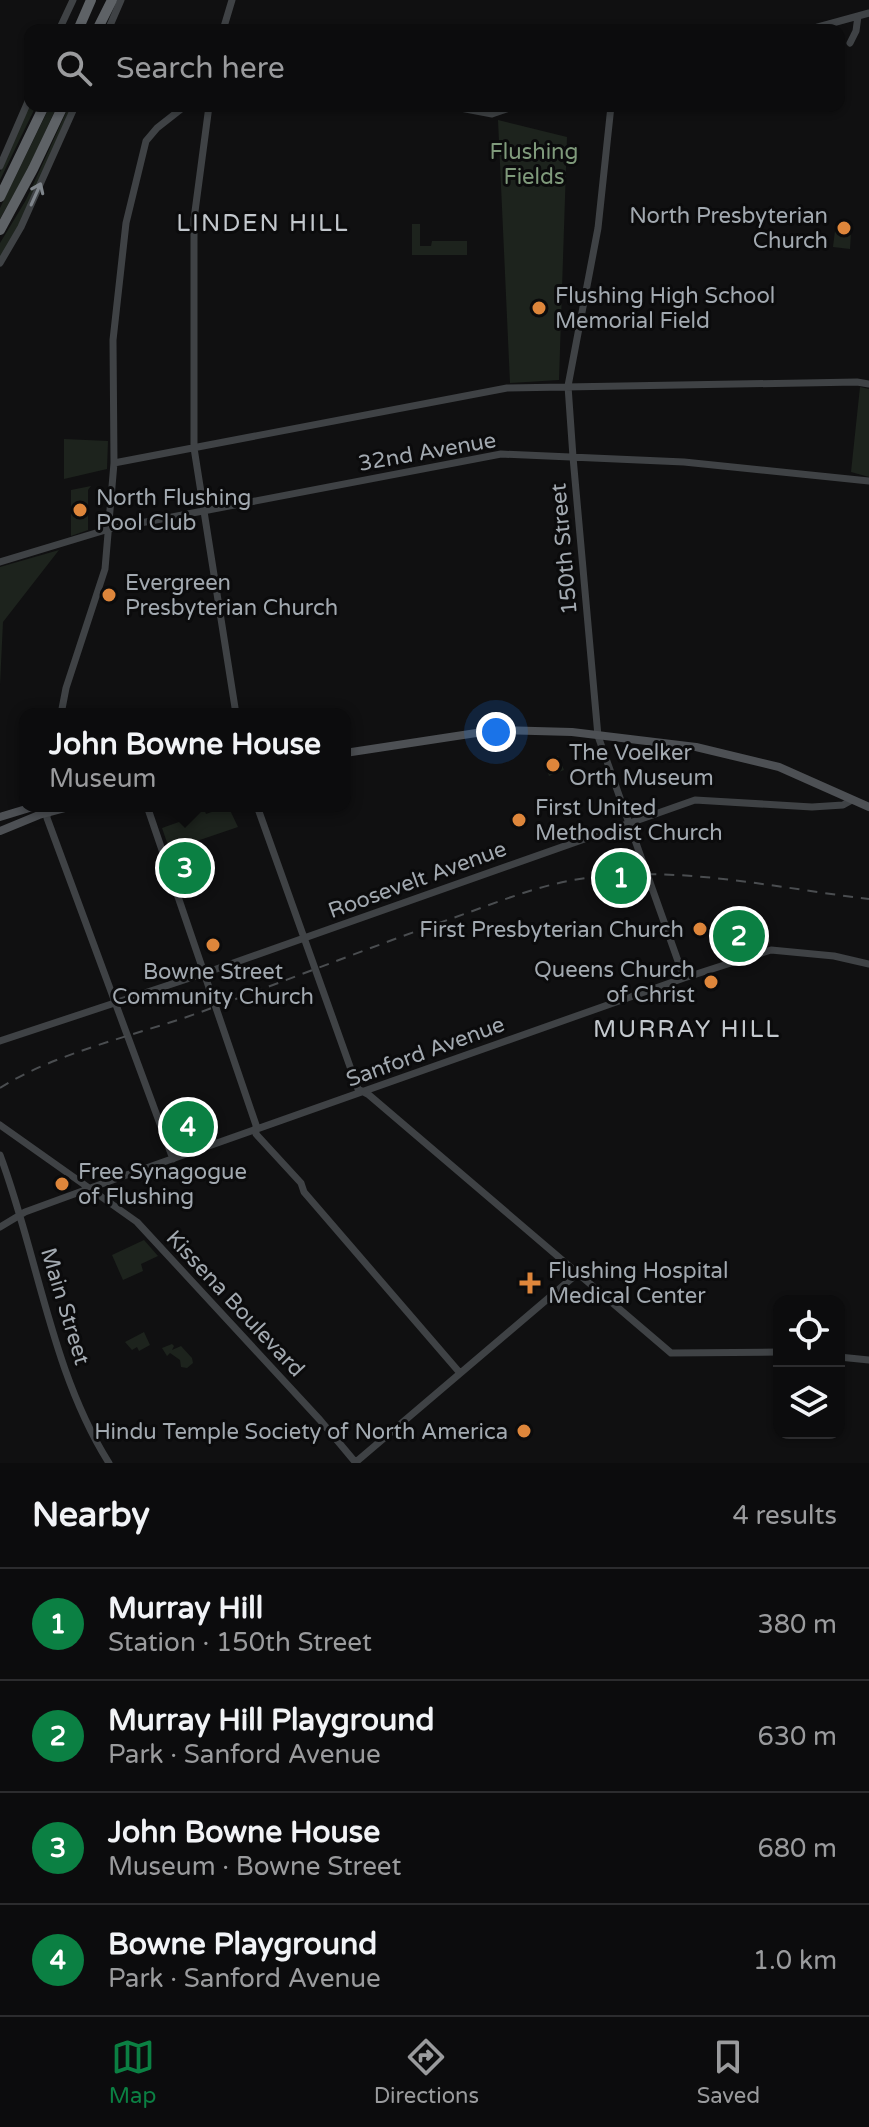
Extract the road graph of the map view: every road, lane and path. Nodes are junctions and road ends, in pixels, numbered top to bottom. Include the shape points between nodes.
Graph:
1 (73, 0) edge
2 (90, 0) edge
3 (110, 0) edge
4 (121, 0) edge
5 (232, 0) edge
6 (869, 13) edge
7 (858, 16) junction
8 (62, 24) edge
9 (80, 24) edge
10 (100, 24) edge
11 (111, 24) edge
12 (225, 24) edge
13 (829, 24) edge
14 (850, 43) dead end
15 (24, 111) edge
16 (42, 112) edge
17 (60, 112) edge
18 (72, 112) edge
19 (178, 112) edge
20 (208, 112) edge
21 (509, 112) edge
22 (610, 112) edge
23 (507, 118) dead end
24 (34, 130) junction
25 (0, 166) edge
26 (0, 186) edge
27 (0, 197) edge
28 (0, 230) edge
29 (0, 263) edge
30 (869, 384) edge
31 (568, 386) junction
32 (194, 448) junction
33 (573, 457) junction
34 (114, 463) junction
35 (869, 481) edge
36 (204, 511) junction
37 (109, 529) junction
38 (0, 562) edge
39 (62, 708) edge
40 (235, 708) edge
41 (598, 735) junction
42 (351, 752) edge
43 (852, 800) junction
44 (869, 807) edge
45 (31, 812) edge
46 (39, 812) edge
47 (44, 812) edge
48 (149, 812) edge
49 (259, 812) edge
50 (0, 817) edge
51 (629, 823) junction
52 (0, 831) edge
53 (304, 938) junction
54 (869, 964) edge
55 (205, 973) junction
56 (684, 978) junction
57 (115, 1003) junction
58 (0, 1041) edge
59 (364, 1092) junction
60 (0, 1125) edge
61 (256, 1130) junction
62 (0, 1155) edge
63 (173, 1159) junction
64 (91, 1188) junction
65 (19, 1215) junction
66 (0, 1227) edge
67 (578, 1273) junction
68 (773, 1352) edge
69 (845, 1358) edge
70 (869, 1360) edge
71 (460, 1373) junction
72 (356, 1462) edge
73 (109, 1463) edge

1 - 8 street
2 - 9 highway
3 - 10 highway
4 - 11 street
5 - 12 street
6 - 7 street
7 - 13 street
7 - 14 street
15 - 25 street
16 - 24 highway
17 - 28 highway
29 -> 18 street
19 - 34 street via 146,141 126,223 113,340
20 - 32 street via 194,219
21 - 23 street
22 - 31 street, 150th Street via 598,228
24 - 26 highway
24 - 27 highway
30 - 31 street
31 - 32 street via 502,389
31 - 33 street, 150th Street
32 - 34 street
32 - 36 street
33 - 35 street, 32nd Avenue via 688,462
33 - 36 street, 32nd Avenue via 501,454
33 - 41 street, 150th Street
34 - 37 street
36 - 37 street, 32nd Avenue
36 - 40 street
37 - 38 street, 32nd Avenue
37 - 39 street via 105,569
41 - 42 main road via 496,730
41 - 43 main road via 696,747 779,767
41 - 51 street, 150th Street
43 - 44 main road
43 - 51 street, Roosevelt Avenue via 812,807 695,800
45 - 50 main road
46 - 52 main road
47 - 57 street
48 - 55 street
49 - 53 street
51 - 53 street, Roosevelt Avenue
51 - 56 street, 150th Street
53 - 55 street, Roosevelt Avenue
53 - 59 street via 358,1089
54 - 56 street, Sanford Avenue via 771,950
55 - 57 street, Roosevelt Avenue
55 - 61 street
56 - 59 street, Sanford Avenue
57 - 58 street, Roosevelt Avenue
57 - 63 street
59 - 61 street, Sanford Avenue
59 - 67 street
60 - 64 street, Kissena Boulevard
61 - 63 street, Sanford Avenue
61 - 71 street
62 - 65 street, Main Street
63 - 64 street, Sanford Avenue
64 - 65 street, Sanford Avenue
64 - 72 street, Kissena Boulevard via 137,1222
65 - 66 street, Sanford Avenue
65 - 73 street, Main Street via 69,1379
67 - 68 street via 671,1353
67 - 71 street
69 - 70 street
71 - 72 street

